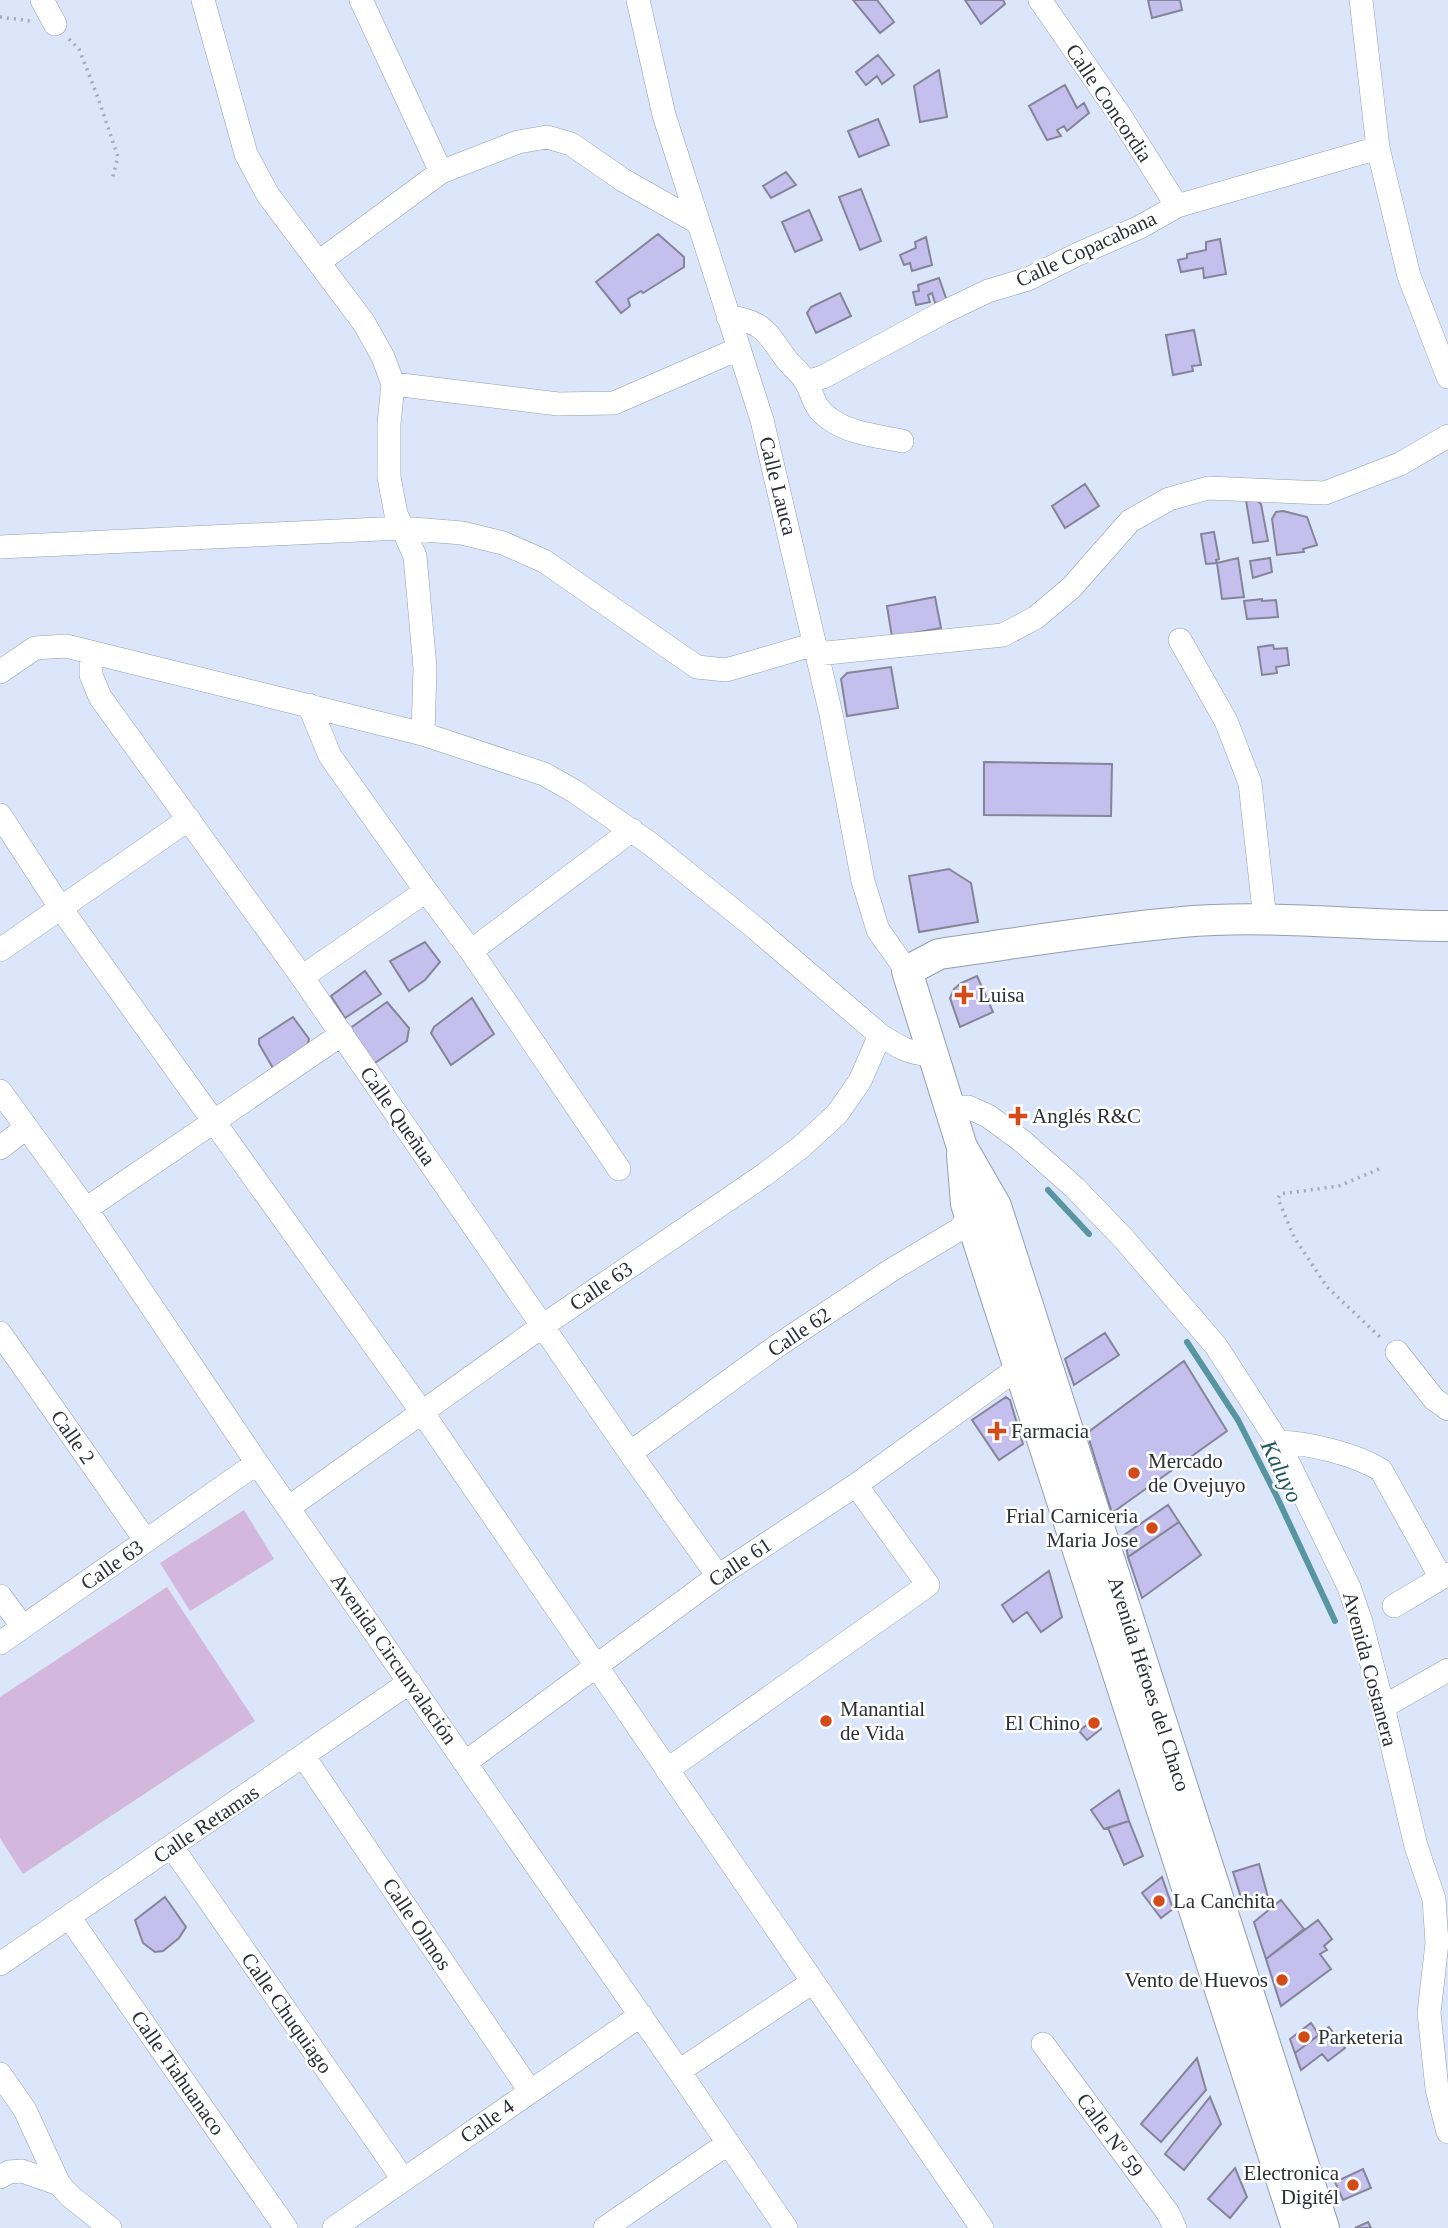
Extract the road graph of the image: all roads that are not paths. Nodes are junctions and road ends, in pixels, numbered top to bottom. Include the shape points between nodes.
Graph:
1 (42, 0) edge
2 (203, 0) edge
3 (361, 0) edge
4 (638, 0) edge
5 (1040, 0) edge
6 (1361, 0) edge
7 (55, 24) road end
8 (1378, 148) junction
9 (441, 172) junction
10 (1177, 206) junction
11 (697, 222) junction
12 (320, 262) junction
13 (729, 317) junction
14 (738, 349) junction
15 (1448, 377) edge
16 (806, 382) junction
17 (393, 384) junction
18 (1448, 436) edge
19 (902, 441) dead end
20 (401, 528) junction
21 (0, 547) edge
22 (1180, 640) dead end
23 (816, 649) junction
24 (91, 652) junction
25 (0, 672) edge
26 (309, 705) junction
27 (423, 734) junction
28 (0, 815) edge
29 (189, 820) junction
30 (632, 830) junction
31 (426, 891) junction
32 (60, 907) junction
33 (1265, 920) junction
34 (1448, 926) edge
35 (0, 950) edge
36 (471, 951) junction
37 (907, 971) junction
38 (302, 977) junction
39 (342, 1034) junction
40 (880, 1035) junction
41 (931, 1054) junction
42 (0, 1091) edge
43 (950, 1108) junction
44 (215, 1122) junction
45 (26, 1128) junction
46 (0, 1148) edge
47 (619, 1169) dead end
48 (86, 1209) junction
49 (983, 1210) junction
50 (544, 1325) junction
51 (0, 1333) edge
52 (1397, 1352) road end
53 (1032, 1364) junction
54 (1448, 1409) edge
55 (422, 1412) junction
56 (1278, 1441) junction
57 (630, 1453) junction
58 (257, 1463) junction
59 (856, 1485) junction
60 (288, 1508) junction
61 (146, 1541) junction
62 (718, 1576) junction
63 (1445, 1576) edge
64 (0, 1596) edge
65 (1394, 1606) dead end
66 (23, 1627) junction
67 (0, 1643) edge
68 (595, 1666) junction
69 (1448, 1670) edge
70 (410, 1682) junction
71 (1383, 1707) junction
72 (304, 1757) junction
73 (466, 1762) junction
74 (667, 1770) junction
75 (172, 1846) junction
76 (69, 1917) junction
77 (0, 1964) edge
78 (813, 1982) junction
79 (641, 2015) junction
80 (1043, 2044) dead end
81 (680, 2071) junction
82 (0, 2074) edge
83 (530, 2091) junction
84 (1448, 2132) edge
85 (727, 2144) junction
86 (3, 2168) edge
87 (403, 2179) junction
88 (59, 2184) junction
89 (110, 2228) edge
90 (286, 2228) edge
91 (334, 2228) edge
92 (606, 2228) edge
93 (786, 2228) edge
94 (982, 2228) edge
95 (1175, 2228) edge
96 (1297, 2228) edge
97 (1324, 2228) edge

1 - 7 street
2 - 12 street via 246,154 268,195
3 - 9 street
4 - 11 street, Calle Lauca via 664,115
5 - 10 street, Calle Concordia
6 - 8 street
8 - 10 street, Calle Copacabana
8 - 15 street via 1409,276
9 - 11 street via 518,142 547,137 571,144
9 - 12 street
10 - 16 street, Calle Copacabana via 1028,279 988,290 824,377
11 - 13 street, Calle Lauca
12 - 17 street via 364,323
13 - 14 street, Calle Lauca
13 - 16 street via 748,319 772,337
14 - 17 street via 614,403 558,404
14 - 23 street, Calle Lauca via 762,420
16 - 19 street via 813,403 831,420 858,432
17 - 20 street via 389,477
18 - 23 street via 1400,464 1325,493 1208,488 1169,499 1130,521 1071,588 1035,618 1003,635
20 - 21 street
20 - 23 street via 503,542 534,557 697,667 726,670
20 - 27 street via 415,556 425,668
22 - 33 street via 1226,721 1250,783
23 - 37 street, Calle Lauca via 863,881 878,930
24 - 25 street via 66,646 35,648
24 - 26 street
24 - 29 street, Calle Queñua via 91,675 100,697
26 - 27 street
26 - 31 street via 330,756
27 - 30 street via 544,774
28 - 32 street
29 - 32 street
29 - 38 street, Calle Queñua
30 - 36 street
30 - 40 street
31 - 36 street
31 - 38 street
32 - 35 street
32 - 44 street
33 - 34 main road
33 - 37 main road via 1183,922 939,954
36 - 47 street
37 - 41 main road, Avenida Héroes del Chaco
38 - 39 street, Calle Queñua
39 - 44 street
39 - 50 street, Calle Queñua
40 - 41 street via 919,1055
40 - 50 street, Calle 63 via 860,1081 836,1114 801,1147
41 - 43 main road, Avenida Héroes del Chaco
42 - 45 street, Avenida Circunvalación
43 - 49 main road, Avenida Héroes del Chaco
43 - 56 street, Avenida Costanera via 968,1107 988,1116 1075,1188 1216,1346
44 - 48 street
44 - 55 street
45 - 46 street
45 - 48 street, Avenida Circunvalación
48 - 58 street, Avenida Circunvalación
49 - 53 main road, Avenida Héroes del Chaco
49 - 57 street, Calle 62 via 777,1346
50 - 55 street, Calle 63
50 - 57 street, Calle Queñua
51 - 61 street, Calle 2
52 - 54 street via 1434,1399
53 - 59 street, Calle 61
53 - 96 main road, Avenida Héroes del Chaco
53 - 97 main road, Avenida Héroes del Chaco
55 - 60 street, Calle 63
55 - 68 street
56 - 63 street via 1365,1460 1381,1470
56 - 71 street, Avenida Costanera via 1349,1587
57 - 62 street, Calle Queñua
58 - 60 street, Avenida Circunvalación
58 - 61 street, Calle 63
59 - 62 street, Calle 61
59 - 74 street via 929,1585
60 - 70 street, Avenida Circunvalación
61 - 66 street, Calle 63
62 - 68 street, Calle 61
63 - 65 street
64 - 66 street
66 - 67 street, Calle 63
68 - 73 street, Calle 61
68 - 74 street
69 - 71 street
70 - 72 street, Calle Retamas
70 - 73 street, Avenida Circunvalación
71 - 84 street, Avenida Costanera via 1416,1846 1434,1899 1437,1943 1429,2012 1437,2089
72 - 75 street, Calle Retamas
72 - 83 street, Calle Olmos
73 - 79 street, Avenida Circunvalación
74 - 78 street
75 - 76 street, Calle Retamas
75 - 87 street, Calle Chuquiago
76 - 77 street, Calle Retamas
76 - 90 street, Calle Tiahuanaco
78 - 81 street
78 - 94 street
79 - 81 street, Avenida Circunvalación
79 - 83 street, Calle 4
80 - 95 street, Calle Nº 59
81 - 85 street, Avenida Circunvalación
82 - 88 street via 26,2110
83 - 87 street, Calle 4
85 - 92 street
85 - 93 street, Avenida Circunvalación
86 - 88 street
87 - 91 street, Calle 4
88 - 89 street

